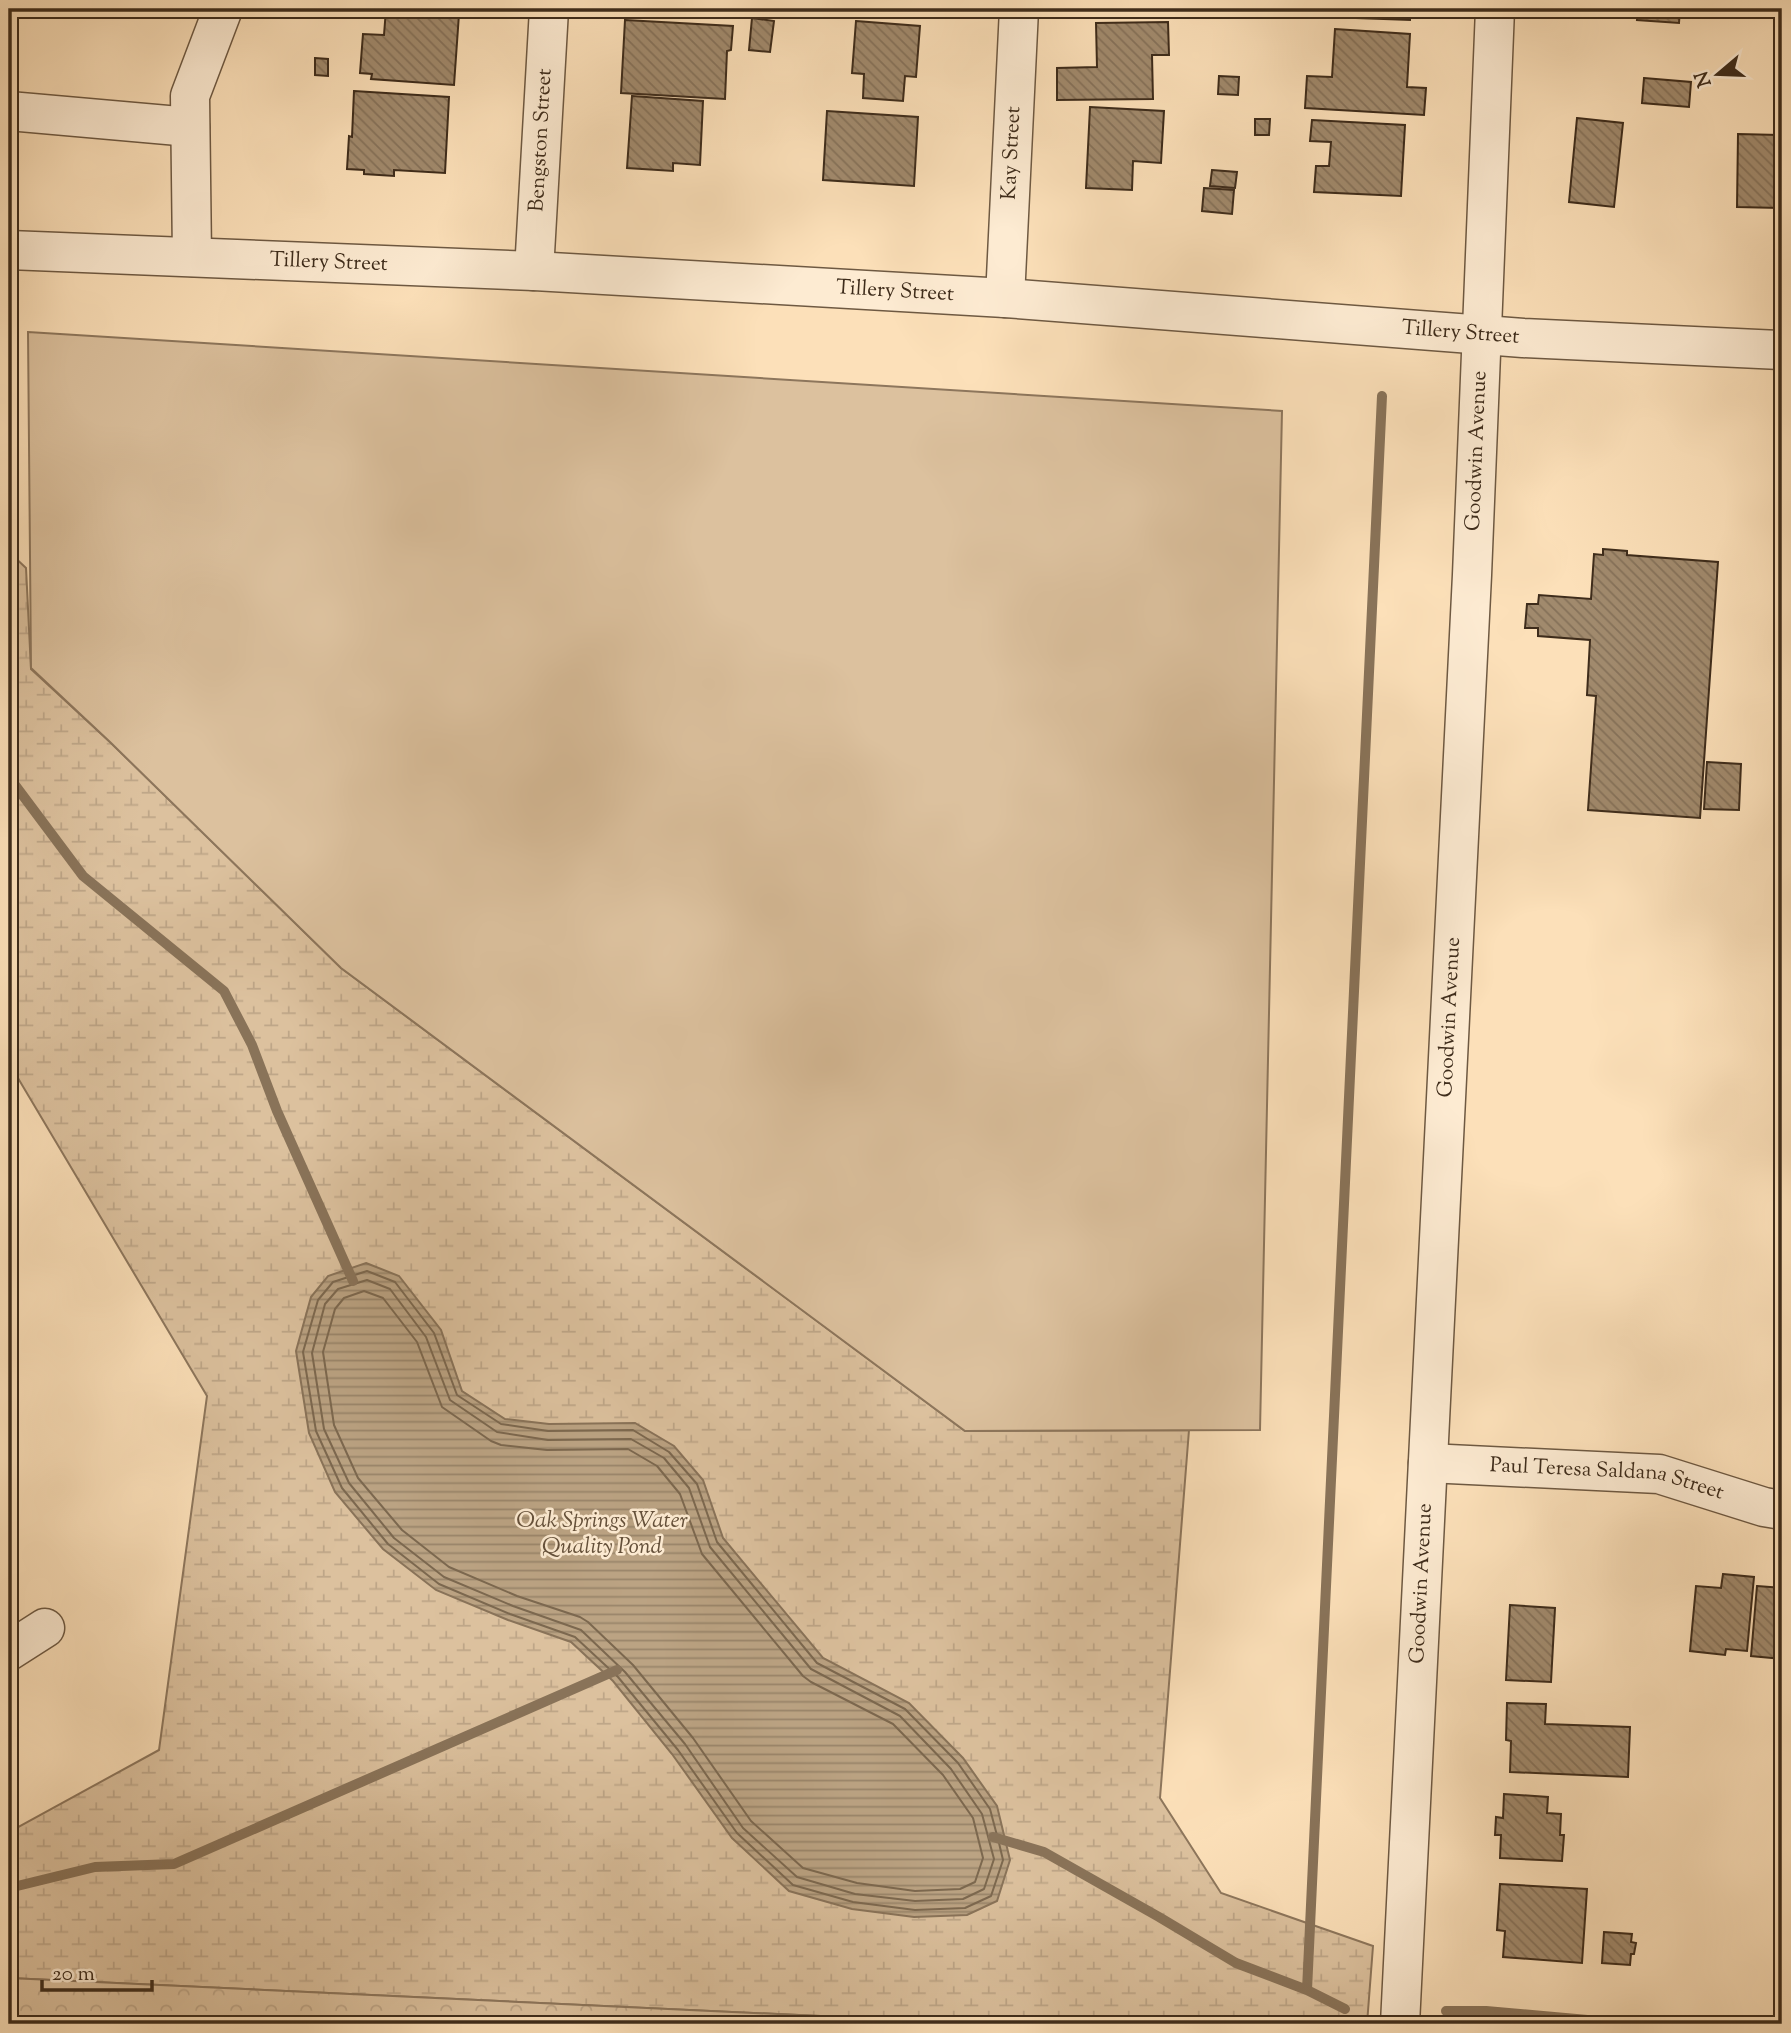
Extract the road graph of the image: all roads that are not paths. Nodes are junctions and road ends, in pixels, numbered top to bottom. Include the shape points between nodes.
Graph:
1 (223, 9) edge
2 (549, 9) edge
3 (1019, 9) edge
4 (1495, 9) edge
5 (9, 111) edge
6 (190, 127) junction
7 (9, 250) edge
8 (192, 257) junction
9 (534, 271) junction
10 (1005, 298) junction
11 (1481, 335) junction
12 (1782, 350) edge
13 (1428, 1462) junction
14 (1782, 1510) edge
15 (45, 1628) dead end
16 (9, 1651) edge
17 (1400, 2024) edge

1 - 6 street via 190,96
2 - 9 street, Bengston Street
3 - 10 street, Kay Street
4 - 11 street, Goodwin Avenue
5 - 6 street
6 - 8 street
7 - 8 street, Tillery Street
8 - 9 street, Tillery Street
9 - 10 street, Tillery Street
10 - 11 street, Tillery Street
11 - 12 street, Tillery Street
11 - 13 street, Goodwin Avenue
13 - 14 street, Paul Teresa Saldana Street via 1659,1474
13 - 17 street, Goodwin Avenue
15 - 16 street

